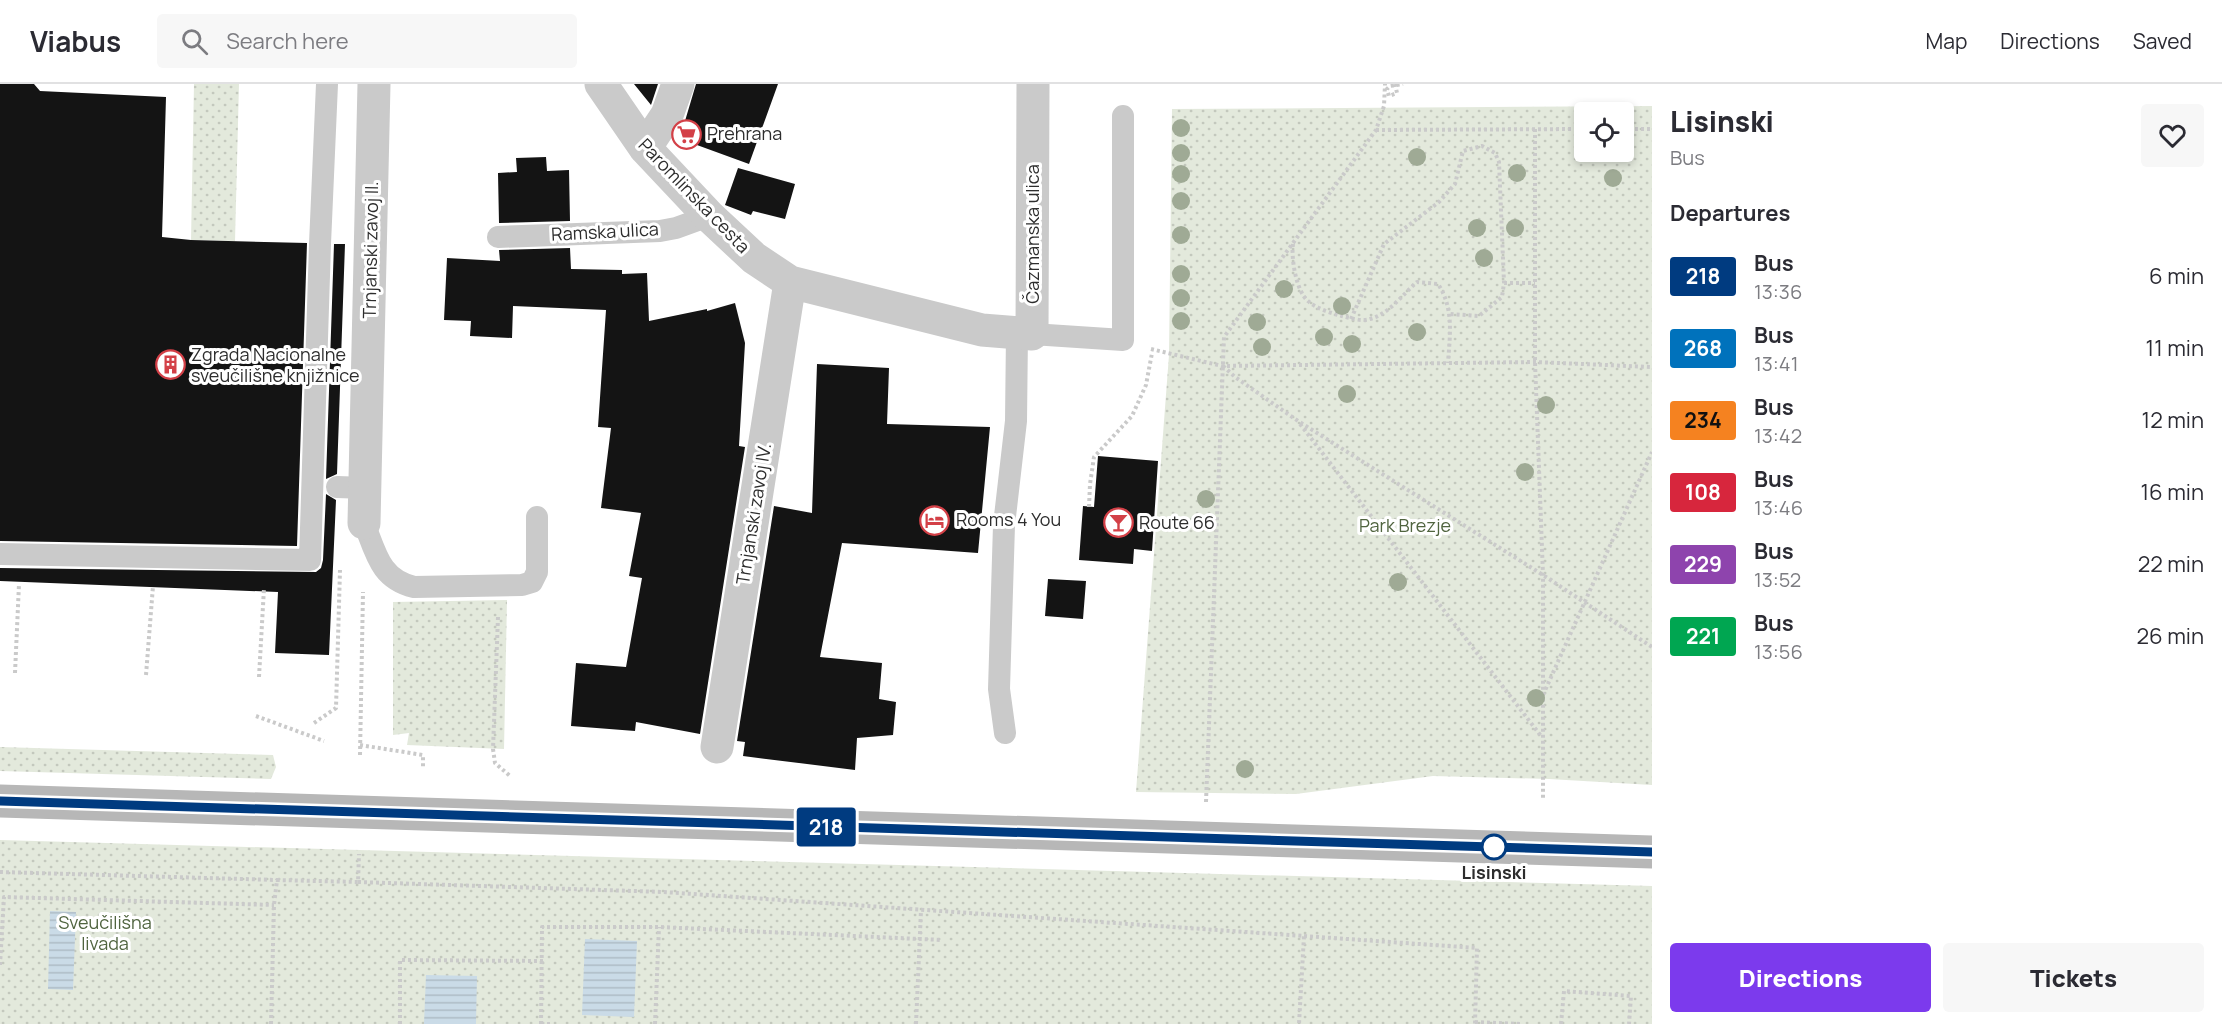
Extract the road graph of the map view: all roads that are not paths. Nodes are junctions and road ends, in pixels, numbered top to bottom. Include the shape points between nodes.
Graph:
1 (327, 84) edge
2 (374, 84) edge
3 (601, 84) edge
4 (678, 84) edge
5 (1033, 84) edge
6 (1123, 116) dead end
7 (645, 148) junction
8 (709, 216) junction
9 (498, 237) dead end
10 (790, 282) junction
11 (1025, 333) junction
12 (537, 517) dead end
13 (364, 523) joint
14 (0, 554) edge
15 (1005, 733) dead end
16 (717, 747) dead end
17 (0, 801) edge
18 (1652, 852) edge

1 - 14 lane via 310,560
2 - 13 street, Trnjanski zavoj II. via 351,487
3 - 7 street, Paromlinska cesta
4 - 7 street via 667,115
5 - 11 street, Čazmanska ulica
6 - 11 lane via 1123,340
7 - 8 street, Paromlinska cesta
8 - 9 lane, Ramska ulica via 660,231
8 - 10 street, Paromlinska cesta via 754,258
10 - 11 street, Paromlinska cesta via 982,330
10 - 16 street, Trnjanski zavoj IV.
11 - 15 lane via 1004,525 999,689
12 - 13 lane via 537,572 532,582 522,585 401,584 378,560
17 - 18 main road

